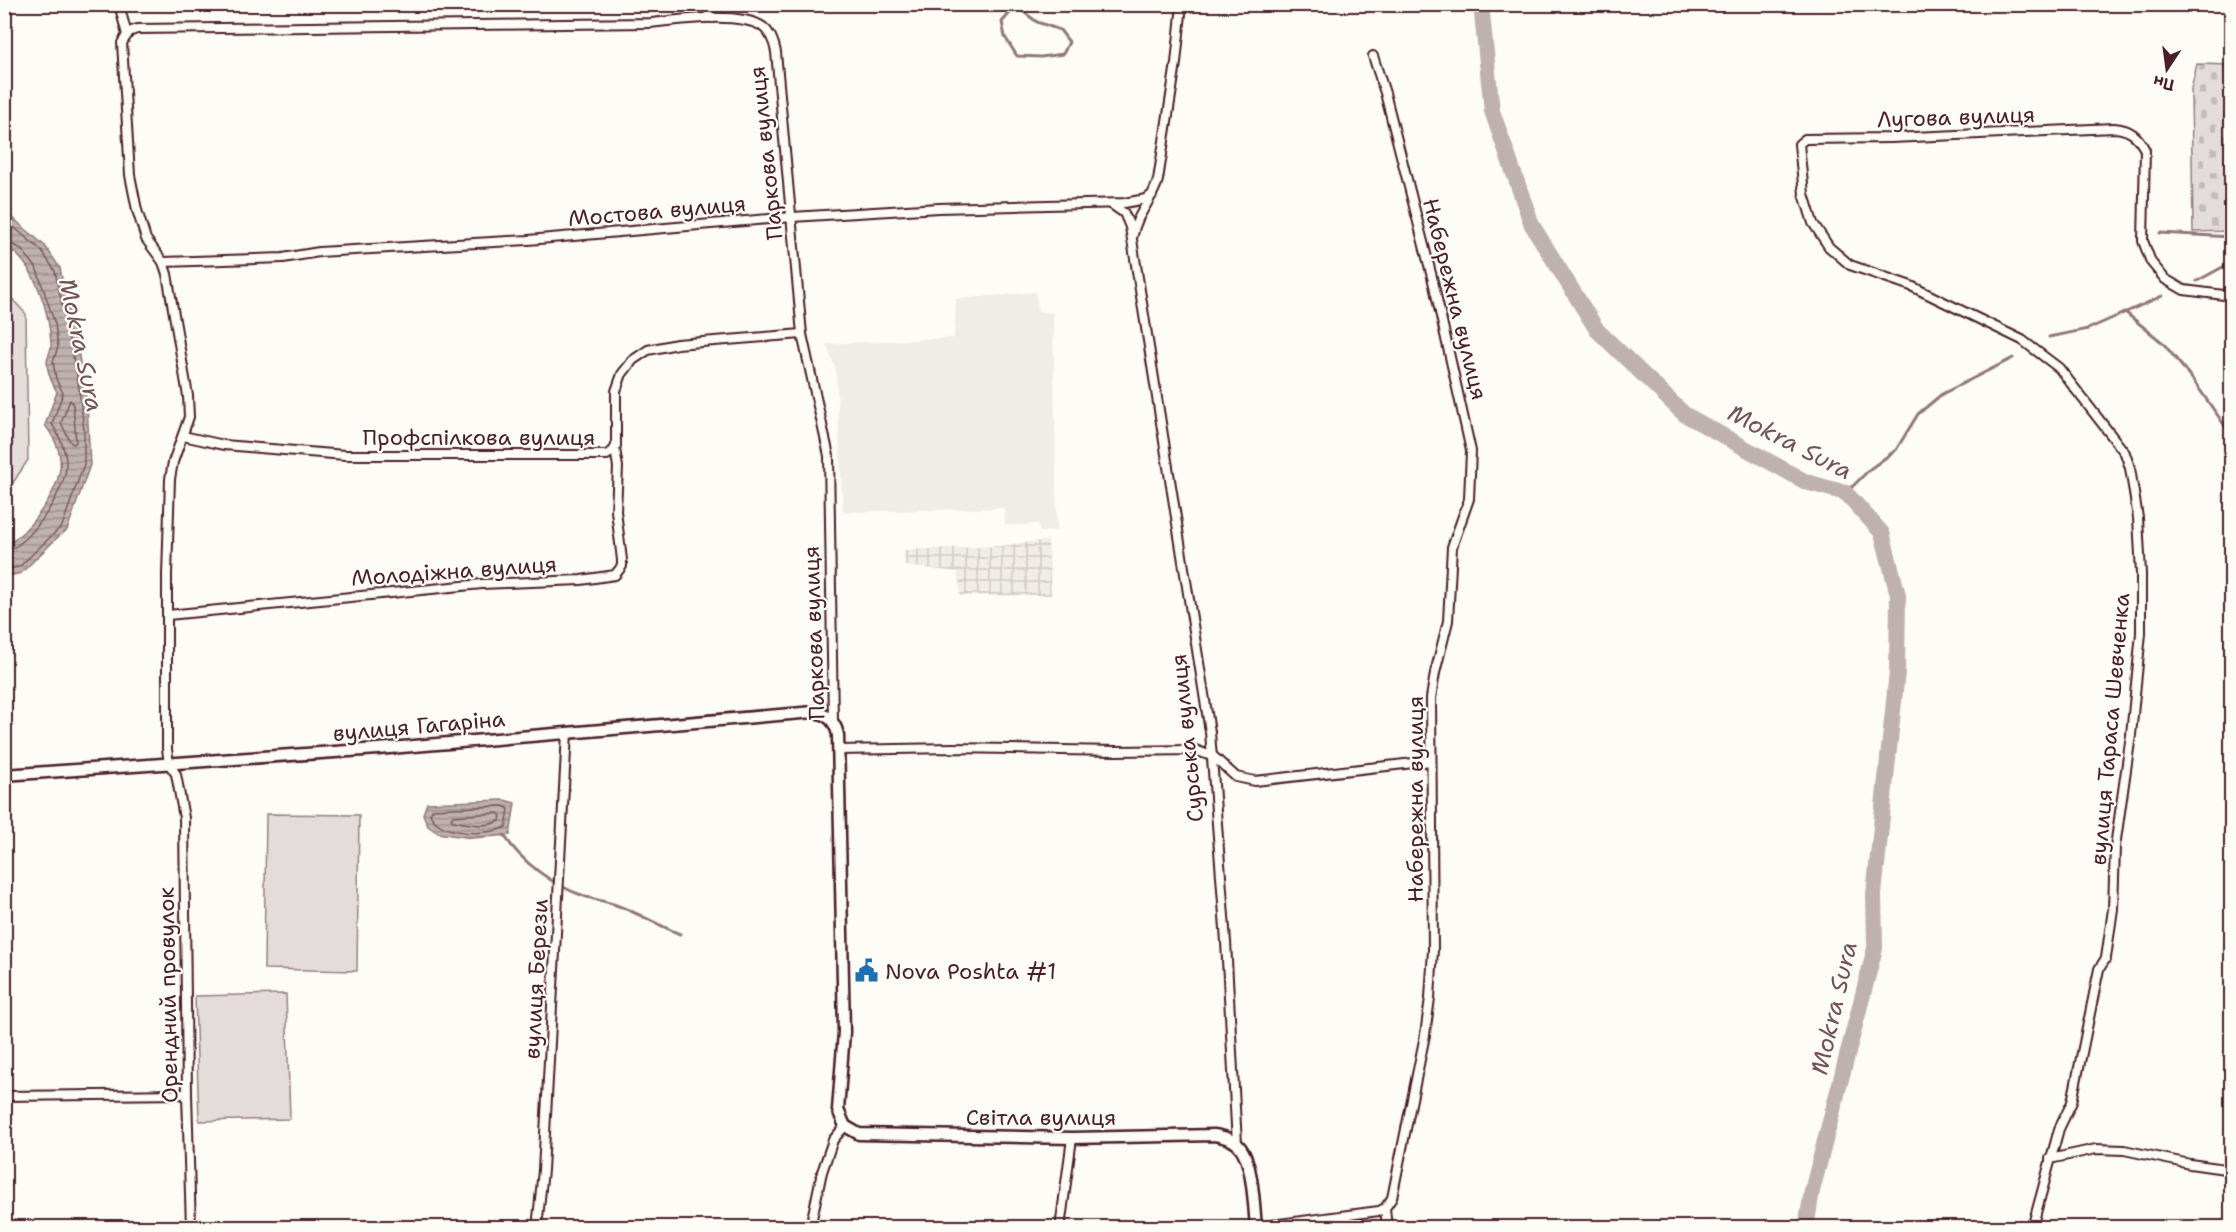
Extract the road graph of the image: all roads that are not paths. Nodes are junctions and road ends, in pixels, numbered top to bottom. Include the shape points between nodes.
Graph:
1 (119, 4) edge
2 (703, 4) edge
3 (1182, 4) edge
4 (713, 18) junction
5 (127, 35) junction
6 (1373, 57) dead end
7 (1801, 142) joint
8 (1152, 195) junction
9 (1105, 203) junction
10 (792, 217) junction
11 (1132, 245) junction
12 (163, 262) junction
13 (2232, 296) edge
14 (802, 334) junction
15 (183, 436) junction
16 (615, 449) junction
17 (168, 615) junction
18 (833, 722) junction
19 (567, 733) junction
20 (838, 750) junction
21 (1211, 755) junction
22 (1431, 760) junction
23 (170, 764) junction
24 (4, 775) edge
25 (187, 1094) junction
26 (4, 1096) edge
27 (845, 1126) junction
28 (1072, 1138) junction
29 (1237, 1144) junction
30 (2050, 1159) junction
31 (2232, 1170) edge
32 (1385, 1208) junction
33 (191, 1227) edge
34 (537, 1227) edge
35 (810, 1227) edge
36 (1060, 1227) edge
37 (1256, 1227) edge
38 (1387, 1227) edge
39 (2032, 1227) edge

1 - 5 street
2 - 4 street
3 - 8 street, Сурська вулиця via 1163,157
4 - 5 street via 639,23 137,29
4 - 10 street, Паркова вулиця via 751,22 769,34 776,52
5 - 12 street via 122,44 130,175 146,238
6 - 22 street, Набережна вулиця via 1433,280 1472,451 1469,499 1452,547 1448,621 1431,698
7 - 13 street, Лугова вулиця via 2124,129 2133,133 2145,150 2143,241 2151,262 2165,279 2184,290
7 - 30 street, вулиця Тараса Шевченка via 1804,194 1813,223 1829,247 1851,265 1911,286 2022,340 2059,368 2125,453 2130,468 2138,518 2141,633 2115,847 2113,909 2106,958 2099,969 2072,1102
8 - 9 street, Мостова вулиця via 1135,202
8 - 11 street, Сурська вулиця via 1135,226
9 - 10 street, Мостова вулиця
9 - 11 street, Сурська вулиця via 1124,213
10 - 12 street, Мостова вулиця via 528,240 319,252 283,258
10 - 14 street, Паркова вулиця
11 - 21 street, Сурська вулиця
12 - 15 street via 188,396 189,417
14 - 16 street, Профспілкова вулиця via 648,350 622,374 616,391
14 - 18 street, Паркова вулиця via 829,456
15 - 16 street, Профспілкова вулиця via 224,445 345,455 603,456
15 - 17 street via 170,479
16 - 17 street, Молодіжна вулиця via 622,566 615,575
17 - 23 street
18 - 19 street, вулиця Гагаріна via 823,713 813,712
18 - 20 street, Паркова вулиця
19 - 23 street, вулиця Гагаріна
19 - 34 street, вулиця Берези
20 - 21 street via 1195,750
20 - 27 street, Паркова вулиця via 844,1032 838,1110
21 - 22 street via 1236,777 1255,781
21 - 29 street, Сурська вулиця
22 - 32 street, Набережна вулиця via 1430,998 1392,1198
23 - 24 street, вулиця Гагаріна
23 - 25 street, Орендний провулок via 176,774 184,818
25 - 26 street
25 - 33 street, Орендний провулок
27 - 28 street, Світла вулиця via 860,1134
27 - 35 street via 832,1140
28 - 29 street, Світла вулиця via 1215,1135
28 - 36 street
29 - 37 street, Сурська вулиця via 1247,1161
30 - 31 street via 2096,1149 2124,1150
30 - 39 street, вулиця Тараса Шевченка
32 - 37 street
32 - 38 street, Набережна вулиця

